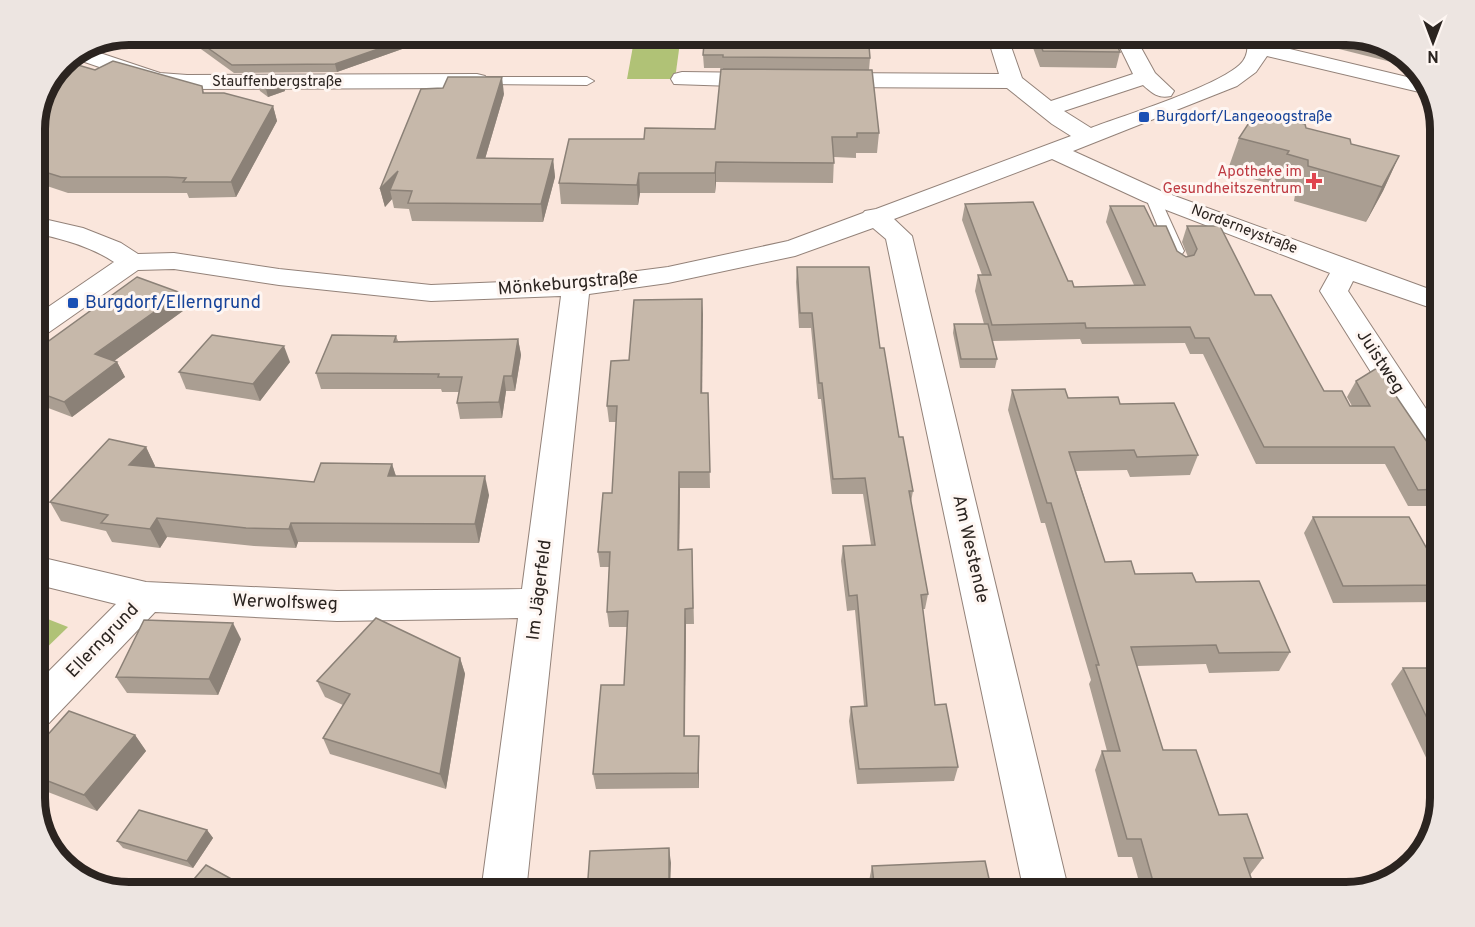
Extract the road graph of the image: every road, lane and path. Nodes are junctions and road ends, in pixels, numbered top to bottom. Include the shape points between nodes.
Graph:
1 (1001, 45) edge
2 (1130, 45) edge
3 (1258, 45) edge
4 (1274, 45) edge
5 (87, 56) edge
6 (1146, 77) junction
7 (682, 79) dead end
8 (788, 80) edge
9 (812, 80) edge
10 (477, 81) joint
11 (588, 81) dead end
12 (1012, 81) junction
13 (1417, 85) edge
14 (1180, 104) junction
15 (1048, 109) junction
16 (1089, 137) junction
17 (1051, 150) junction
18 (1152, 196) junction
19 (874, 216) junction
20 (45, 227) edge
21 (132, 262) junction
22 (1182, 266) edge
23 (1346, 269) junction
24 (576, 287) junction
25 (1430, 298) edge
26 (45, 322) edge
27 (1430, 440) edge
28 (45, 572) edge
29 (146, 597) junction
30 (538, 603) junction
31 (45, 701) edge
32 (505, 882) edge
33 (1045, 882) edge

1 - 12 street
2 - 6 street
3 - 14 street, Mönkeburgstraße via 1252,66 1236,78
4 - 13 street
5 - 10 street, Stauffenbergstraße via 157,79 187,82
6 - 14 street
6 - 15 street
7 - 8 street
9 - 12 street
10 - 11 lane
12 - 15 street
14 - 16 street, Mönkeburgstraße
15 - 16 street
16 - 17 street, Mönkeburgstraße
17 - 18 street, Norderneystraße
17 - 19 street, Mönkeburgstraße
18 - 22 lane
18 - 23 street, Norderneystraße
19 - 24 street, Mönkeburgstraße via 795,248 668,275
19 - 33 street, Am Westende via 899,236
20 - 21 street via 112,249
21 - 24 street, Mönkeburgstraße via 174,261 279,277 431,292
21 - 26 street
23 - 25 street, Norderneystraße
23 - 27 street, Juistweg via 1334,291
24 - 30 street, Im Jägerfeld
28 - 29 street, Werwolfsweg
29 - 30 street, Werwolfsweg via 337,606
29 - 31 street, Ellerngrund
30 - 32 street, Im Jägerfeld

